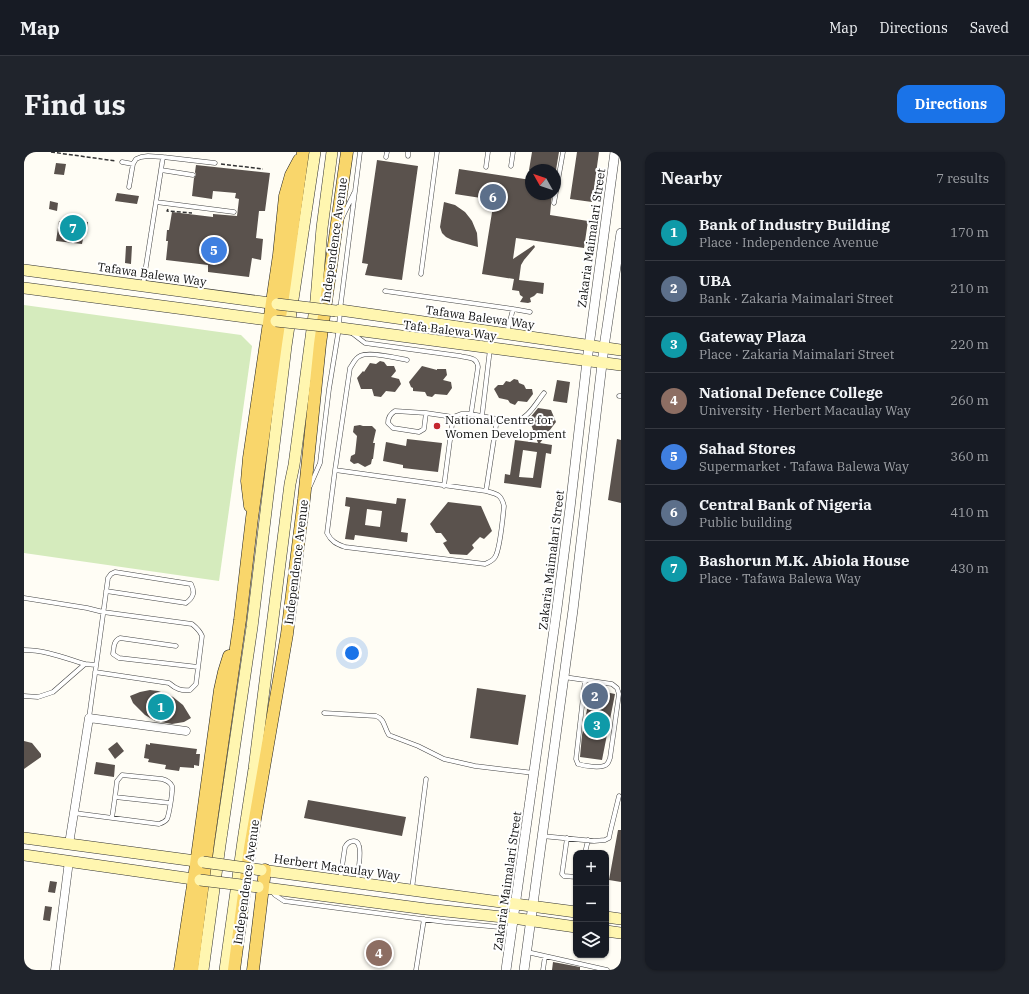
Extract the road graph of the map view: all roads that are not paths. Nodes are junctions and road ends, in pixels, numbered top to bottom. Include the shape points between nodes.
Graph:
1 (303, 152) edge
2 (315, 152) edge
3 (332, 152) edge
4 (347, 152) edge
5 (360, 152) edge
6 (387, 152) edge
7 (438, 152) edge
8 (488, 152) edge
9 (513, 152) edge
10 (563, 152) edge
11 (615, 152) edge
12 (163, 157) junction
13 (386, 158) dead end
14 (122, 162) road end
15 (215, 163) road end
16 (133, 164) junction
17 (486, 166) dead end
18 (511, 166) dead end
19 (161, 170) junction
20 (193, 175) dead end
21 (129, 187) dead end
22 (355, 190) junction
23 (156, 202) junction
24 (554, 203) dead end
25 (234, 212) dead end
26 (336, 233) junction
27 (621, 233) edge
28 (24, 270) edge
29 (421, 274) dead end
30 (143, 286) junction
31 (24, 288) edge
32 (385, 291) dead end
33 (274, 304) junction
34 (513, 309) junction
35 (338, 311) junction
36 (530, 312) dead end
37 (273, 321) junction
38 (340, 328) junction
39 (506, 333) junction
40 (589, 345) junction
41 (604, 347) junction
42 (490, 348) junction
43 (621, 350) edge
44 (407, 360) dead end
45 (587, 361) junction
46 (602, 363) junction
47 (621, 365) edge
48 (544, 393) dead end
49 (426, 413) junction
50 (471, 414) junction
51 (482, 416) junction
52 (453, 417) junction
53 (497, 419) junction
54 (335, 470) junction
55 (252, 482) junction
56 (444, 486) junction
57 (486, 491) junction
58 (304, 499) junction
59 (106, 591) junction
60 (24, 598) edge
61 (103, 612) junction
62 (239, 626) junction
63 (554, 634) junction
64 (570, 635) junction
65 (176, 646) dead end
66 (24, 650) edge
67 (85, 664) junction
68 (96, 665) junction
69 (198, 667) junction
70 (95, 672) junction
71 (564, 676) junction
72 (585, 680) junction
73 (24, 696) edge
74 (324, 713) dead end
75 (89, 718) junction
76 (186, 731) dead end
77 (534, 773) junction
78 (426, 779) dead end
79 (619, 796) dead end
80 (115, 797) junction
81 (170, 803) junction
82 (74, 813) junction
83 (112, 818) junction
84 (542, 836) junction
85 (24, 838) edge
86 (567, 838) junction
87 (588, 840) junction
88 (69, 844) junction
89 (586, 850) edge
90 (24, 854) edge
91 (69, 861) junction
92 (200, 862) junction
93 (263, 870) junction
94 (573, 877) edge
95 (197, 879) junction
96 (340, 880) junction
97 (357, 882) junction
98 (264, 888) junction
99 (411, 889) junction
100 (515, 904) junction
101 (532, 906) junction
102 (573, 912) edge
103 (609, 917) edge
104 (424, 919) junction
105 (621, 919) edge
106 (530, 920) junction
107 (513, 923) junction
108 (573, 927) edge
109 (609, 931) edge
110 (621, 933) edge
111 (526, 952) junction
112 (545, 956) junction
113 (55, 970) edge
114 (180, 970) edge
115 (192, 970) edge
116 (203, 970) edge
117 (225, 970) edge
118 (234, 970) edge
119 (252, 970) edge
120 (416, 970) edge
121 (506, 970) edge
122 (524, 970) edge
123 (543, 970) edge
124 (607, 970) edge

1 - 33 main road via 291,175 286,196
1 - 55 main road via 276,344
2 - 116 main road via 286,346 252,627
3 - 117 main road, Independence Avenue via 316,300
4 - 26 main road, Independence Avenue
5 - 22 lane
6 - 13 lane
7 - 29 lane
8 - 17 lane
9 - 18 lane
10 - 24 lane
11 - 40 street, Zakaria Maimalari Street
12 - 15 lane
12 - 16 lane via 141,157
12 - 19 lane
14 - 16 lane
16 - 21 lane
19 - 20 lane
19 - 23 lane
22 - 26 lane
22 - 35 lane
23 - 25 lane
23 - 30 lane
26 - 58 main road, Independence Avenue via 320,344
27 - 41 street
28 - 30 main road, Tafawa Balewa Way
30 - 33 main road, Tafawa Balewa Way
31 - 37 main road, Tafa Balewa Way
32 - 34 lane
33 - 35 main road, bridge
33 - 37 main road
34 - 36 lane
34 - 39 lane
35 - 38 lane
35 - 39 main road, Tafawa Balewa Way
37 - 38 main road, Tafa Balewa Way, bridge
37 - 55 main road via 249,458
38 - 42 main road, Tafa Balewa Way
38 - 50 lane via 365,343 474,359 478,368
38 - 58 lane via 320,463
39 - 40 main road, Tafawa Balewa Way
40 - 41 main road, Tafawa Balewa Way
40 - 45 street, Zakaria Maimalari Street
41 - 43 main road, Tafawa Balewa Way
41 - 46 street
42 - 45 main road, Tafa Balewa Way
42 - 51 lane
44 - 54 lane via 370,354 360,355 354,360 350,368
45 - 46 main road, Tafa Balewa Way
45 - 63 street, Zakaria Maimalari Street
46 - 47 main road, Tafa Balewa Way
46 - 64 street
48 - 53 lane via 522,419
49 - 49 lane via 395,411 389,416 388,423 393,428 419,432 424,429
49 - 52 lane
50 - 51 lane
50 - 52 lane
51 - 53 lane
52 - 56 lane
53 - 57 lane
54 - 56 lane
54 - 57 lane via 327,533 337,545 344,547 485,564 496,557 504,506 497,494
55 - 62 main road via 248,501 252,518
56 - 57 lane
58 - 118 main road, Independence Avenue via 287,634 250,848
59 - 59 lane via 108,578 115,572 191,584 194,594 186,603
59 - 61 lane
60 - 61 lane
61 - 68 lane
61 - 69 lane via 192,624 202,636
62 - 92 main road via 220,690
62 - 115 main road
63 - 64 street
63 - 77 street, Zakaria Maimalari Street
64 - 71 street
65 - 69 lane via 120,638 114,644 113,654 118,658
66 - 67 lane via 52,654
67 - 68 lane
67 - 73 lane via 53,692 38,697
68 - 70 lane
69 - 70 lane via 196,684 190,690 182,691 169,683
70 - 75 lane
71 - 72 lane
71 - 84 street
72 - 72 lane via 612,684 619,694 610,758 603,766 583,766 578,764 576,759
74 - 77 lane via 376,716 382,720 389,735 444,759 475,766
75 - 76 street
75 - 82 street
77 - 100 street, Zakaria Maimalari Street
78 - 99 lane
79 - 87 lane via 608,838
80 - 81 lane
80 - 81 lane via 117,781 122,775 162,779 171,784
80 - 83 lane
81 - 83 lane via 168,818 158,824
82 - 83 lane
82 - 88 street
84 - 86 lane
84 - 101 street
85 - 88 main road, Herbert Macaulay Way
86 - 87 lane
86 - 94 lane via 562,874
87 - 89 lane
88 - 92 main road, Herbert Macaulay Way
90 - 91 main road
91 - 95 main road
91 - 113 street
92 - 93 main road, Herbert Macaulay Way, bridge
92 - 95 main road
93 - 96 main road, Herbert Macaulay Way
93 - 98 main road
95 - 98 main road, bridge
95 - 114 main road
96 - 97 main road, Herbert Macaulay Way
96 - 97 lane via 345,847 353,841 357,842 360,848
97 - 99 main road, Herbert Macaulay Way
98 - 104 lane via 284,901
98 - 107 main road
98 - 119 main road
99 - 100 main road, Herbert Macaulay Way
100 - 101 main road, Herbert Macaulay Way
100 - 107 street, Zakaria Maimalari Street
101 - 102 main road, Herbert Macaulay Way
101 - 106 street
103 - 105 main road
104 - 107 lane
104 - 120 lane
106 - 107 main road
106 - 108 main road
106 - 111 street
107 - 121 street, Zakaria Maimalari Street
109 - 110 main road
111 - 112 lane
111 - 122 street
112 - 123 lane
112 - 124 lane

